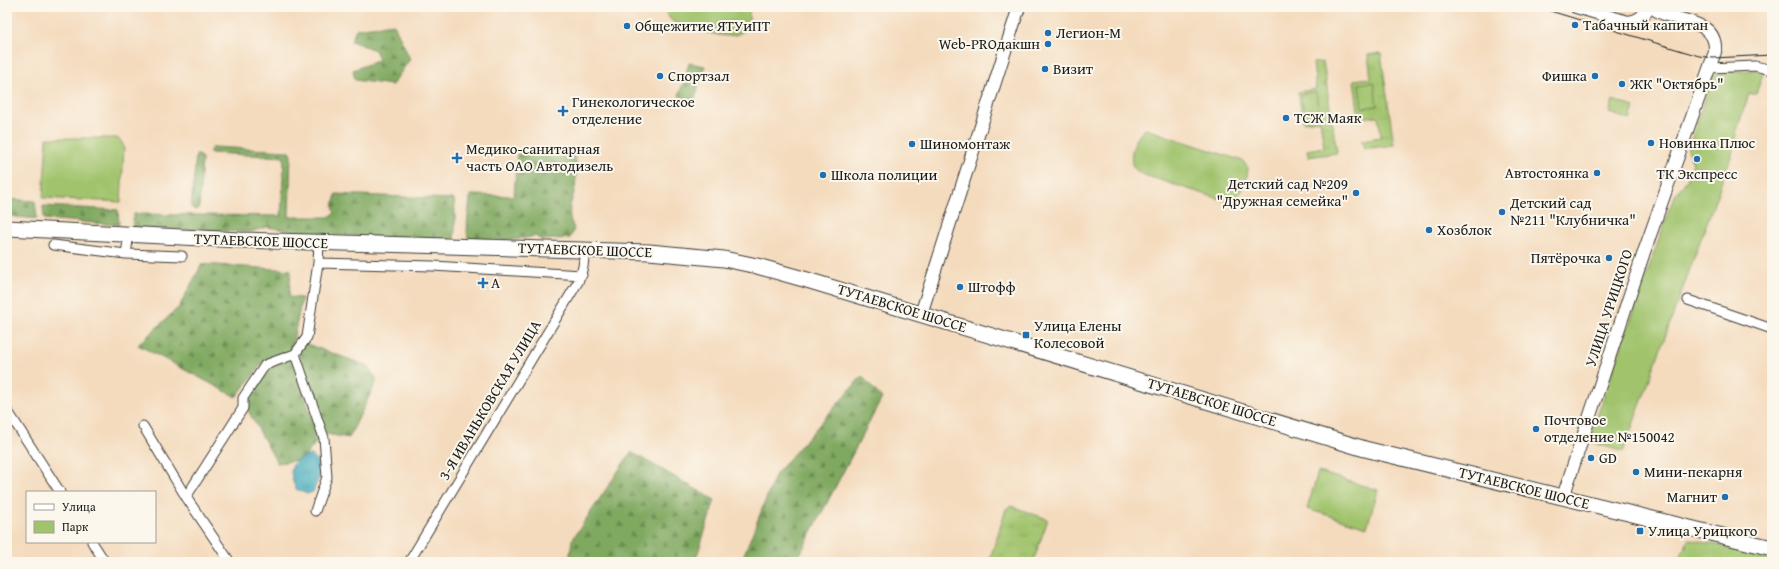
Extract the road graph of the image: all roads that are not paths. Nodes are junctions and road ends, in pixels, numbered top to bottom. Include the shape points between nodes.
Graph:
1 (1019, 7) edge
2 (1576, 7) edge
3 (1648, 7) edge
4 (1651, 7) edge
5 (1710, 68) junction
6 (1772, 70) edge
7 (7, 228) edge
8 (129, 234) junction
9 (319, 243) junction
10 (52, 245) dead end
11 (584, 249) junction
12 (126, 254) junction
13 (182, 256) dead end
14 (318, 263) junction
15 (582, 275) junction
16 (1688, 300) dead end
17 (921, 314) junction
18 (1772, 329) edge
19 (295, 354) junction
20 (7, 410) edge
21 (143, 426) dead end
22 (59, 491) edge
23 (186, 497) junction
24 (1563, 497) junction
25 (314, 511) dead end
26 (93, 543) edge
27 (1772, 548) edge
28 (105, 562) edge
29 (230, 562) edge
30 (409, 562) edge

1 - 17 street
2 - 3 street via 1628,22 1636,21
4 - 5 street, УЛИЦА УРИЦКОГО via 1708,29 1716,46
5 - 6 street via 1755,66
5 - 24 street, УЛИЦА УРИЦКОГО via 1644,252
7 - 8 main road, ТУТАЕВСКОЕ ШОССЕ
8 - 9 main road, ТУТАЕВСКОЕ ШОССЕ
8 - 12 street
9 - 11 main road, ТУТАЕВСКОЕ ШОССЕ
9 - 14 street
10 - 12 street
11 - 15 street, 3-Я ИВАНЬКОВСКАЯ УЛИЦА
11 - 17 main road, ТУТАЕВСКОЕ ШОССЕ via 724,259 757,266
12 - 13 street
14 - 15 street via 433,266
14 - 19 street via 307,337
15 - 30 street, 3-Я ИВАНЬКОВСКАЯ УЛИЦА
16 - 18 street
17 - 24 main road, ТУТАЕВСКОЕ ШОССЕ via 1365,449
19 - 23 street via 265,365 243,398 243,408
19 - 25 street via 324,438 327,477
20 - 22 street
21 - 23 street
23 - 29 street
24 - 27 main road, ТУТАЕВСКОЕ ШОССЕ
26 - 28 street

